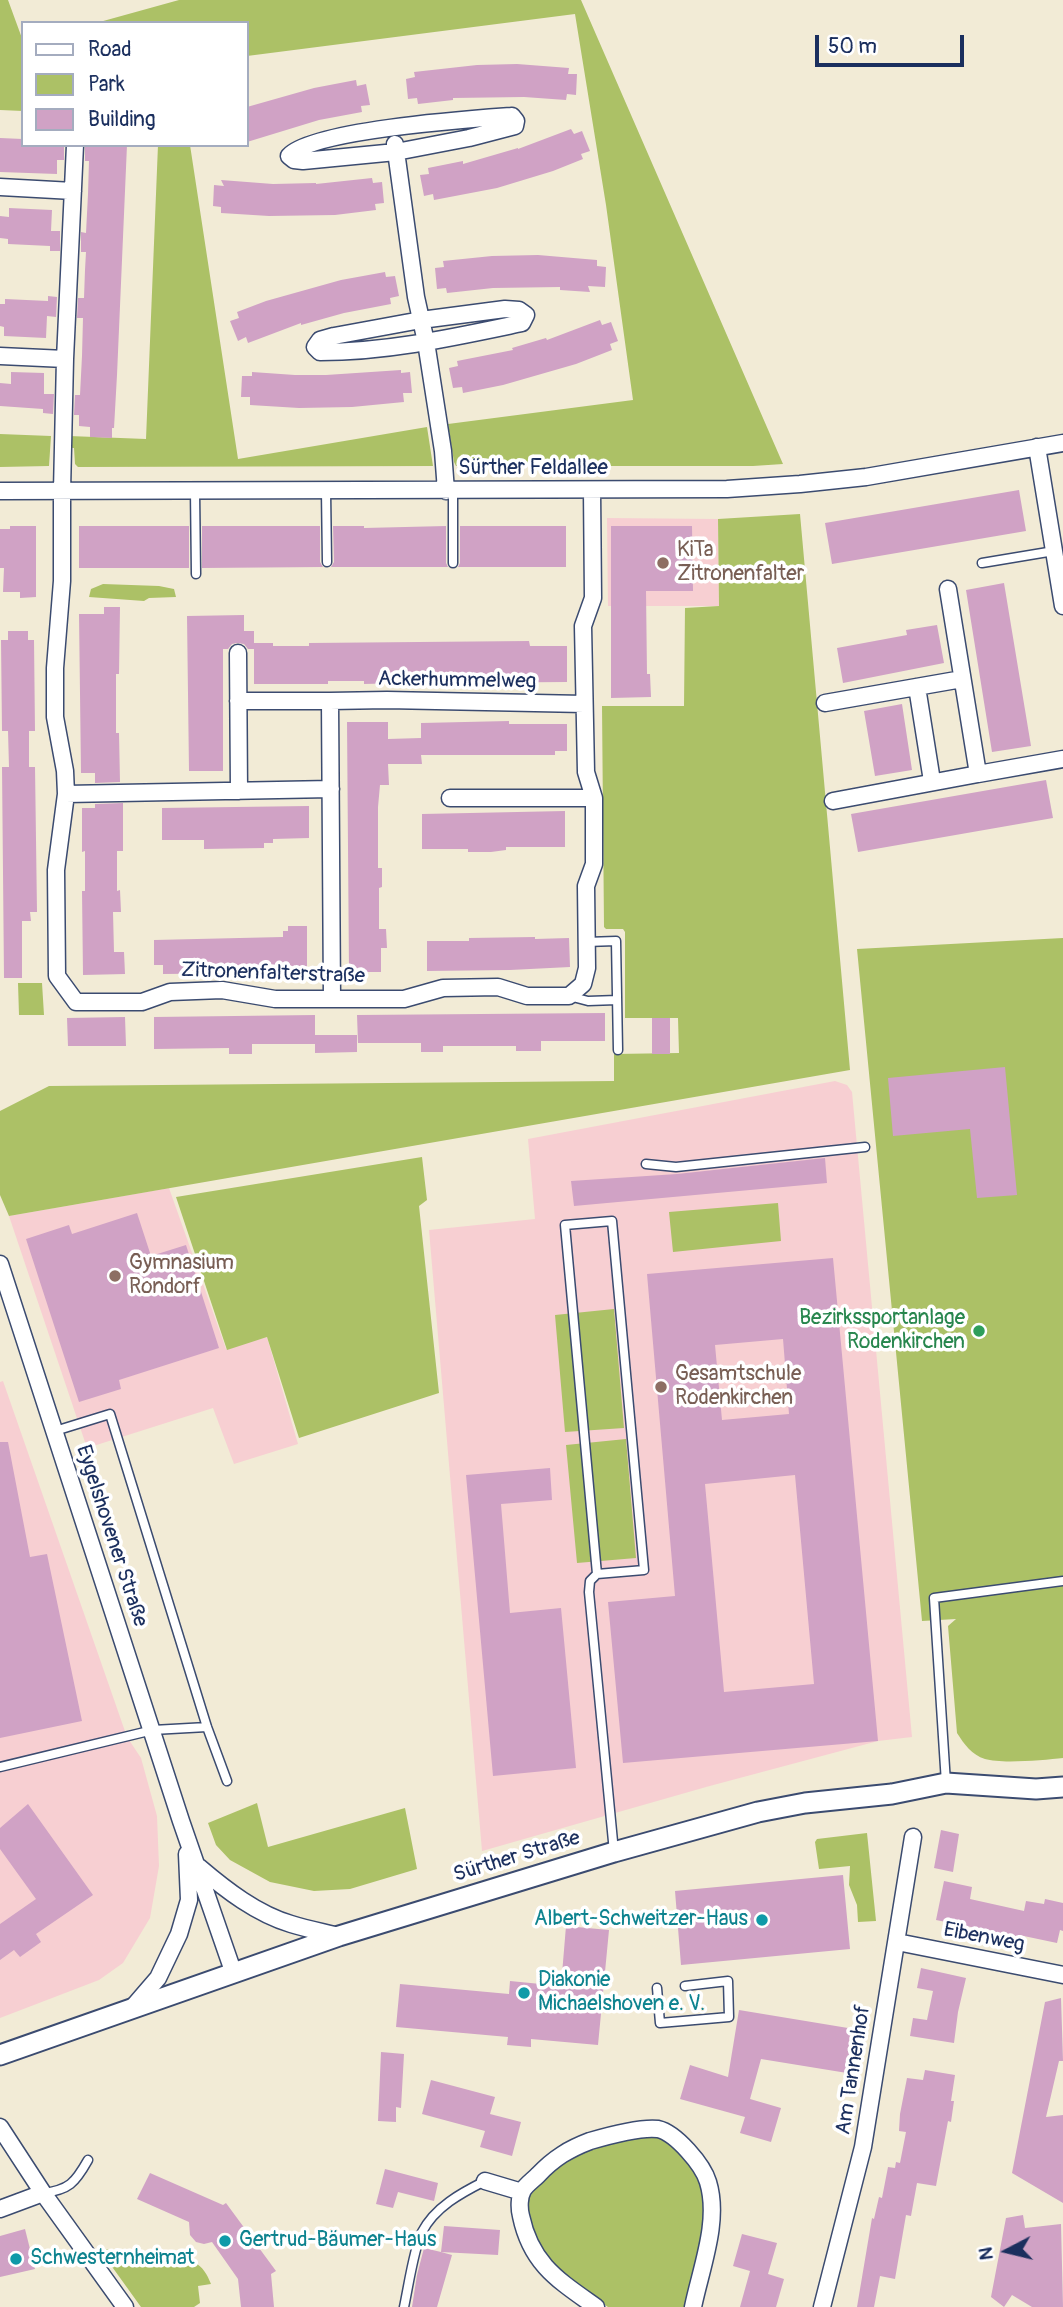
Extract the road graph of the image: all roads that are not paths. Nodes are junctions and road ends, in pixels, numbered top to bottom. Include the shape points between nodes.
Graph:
1 (393, 128) junction
2 (75, 147) edge
3 (396, 152) junction
4 (0, 187) edge
5 (73, 191) junction
6 (421, 320) junction
7 (426, 342) junction
8 (0, 356) edge
9 (65, 359) junction
10 (1063, 443) edge
11 (1037, 447) junction
12 (592, 490) junction
13 (0, 491) edge
14 (62, 491) junction
15 (195, 491) junction
16 (327, 491) junction
17 (449, 491) junction
18 (1054, 551) junction
19 (327, 562) dead end
20 (453, 562) dead end
21 (982, 563) dead end
22 (195, 574) dead end
23 (948, 589) dead end
24 (1063, 606) edge
25 (238, 653) dead end
26 (962, 679) junction
27 (917, 687) junction
28 (239, 701) junction
29 (330, 701) junction
30 (825, 703) dead end
31 (584, 704) junction
32 (1063, 759) edge
33 (978, 774) junction
34 (932, 782) junction
35 (331, 789) junction
36 (239, 791) junction
37 (66, 794) junction
38 (450, 798) dead end
39 (594, 798) junction
40 (833, 801) dead end
41 (586, 942) junction
42 (569, 996) junction
43 (332, 999) junction
44 (617, 1000) junction
45 (618, 1050) dead end
46 (864, 1147) dead end
47 (646, 1164) dead end
48 (0, 1264) edge
49 (55, 1431) junction
50 (597, 1574) junction
51 (1063, 1581) edge
52 (207, 1727) junction
53 (153, 1730) junction
54 (0, 1767) edge
55 (227, 1781) dead end
56 (946, 1783) junction
57 (1063, 1787) edge
58 (181, 1821) junction
59 (913, 1837) dead end
60 (614, 1852) junction
61 (197, 1866) junction
62 (339, 1936) junction
63 (897, 1942) junction
64 (234, 1974) junction
65 (1063, 1975) edge
66 (685, 1986) dead end
67 (657, 1988) dead end
68 (133, 2007) junction
69 (0, 2055) edge
70 (0, 2127) edge
71 (88, 2160) dead end
72 (485, 2181) joint
73 (522, 2192) junction
74 (43, 2193) junction
75 (0, 2210) edge
76 (125, 2307) edge
77 (404, 2307) edge
78 (596, 2307) edge
79 (693, 2307) edge
80 (822, 2307) edge

1 - 3 street
1 - 3 street via 307,144 289,156 303,161
1 - 3 street via 512,116 516,121 514,126 469,138
2 - 5 street, Zitronenfalterstraße
3 - 6 street
4 - 5 street
5 - 9 street, Zitronenfalterstraße
6 - 7 street
6 - 7 street via 505,309 526,316 522,323
6 - 7 street via 334,336 320,340 315,347 320,352 336,352
7 - 17 street
8 - 9 street
9 - 14 street, Zitronenfalterstraße
10 - 11 street, Sürther Feldallee
11 - 12 street, Sürther Feldallee via 800,484
11 - 18 street
12 - 17 street, Sürther Feldallee
12 - 31 street via 593,598 583,626
13 - 14 street, Sürther Feldallee
14 - 15 street, Sürther Feldallee
14 - 37 street, Zitronenfalterstraße via 55,717
15 - 16 street, Sürther Feldallee
15 - 22 lane
16 - 17 street, Sürther Feldallee
16 - 19 lane
17 - 20 lane
18 - 21 lane
18 - 24 street
23 - 26 street
25 - 28 street
26 - 27 street
26 - 33 street
27 - 30 street
27 - 34 street
28 - 29 street, Ackerhummelweg
28 - 36 street
29 - 31 street, Ackerhummelweg
29 - 35 street
31 - 39 street via 586,772
32 - 33 street
33 - 34 street
34 - 40 street
35 - 36 street
35 - 43 street
36 - 37 street
37 - 43 street, Zitronenfalterstraße via 56,870 57,976 76,1002 142,1002 170,992 222,990 275,999
38 - 39 street
39 - 41 street via 594,864 586,886
41 - 42 street via 583,984
41 - 44 lane via 616,941
42 - 43 street, Zitronenfalterstraße via 527,996 498,987 443,988 404,999
42 - 44 lane
44 - 45 lane
46 - 47 lane via 676,1167
48 - 49 street, Eygelshovener Straße
49 - 52 lane via 110,1414
49 - 53 street, Eygelshovener Straße
50 - 50 lane via 565,1226 612,1221 644,1570
50 - 60 lane via 590,1581 590,1592
51 - 56 lane via 934,1598
52 - 53 lane
52 - 55 lane
53 - 54 lane
53 - 58 street, Eygelshovener Straße
56 - 57 street, Sürther Straße
56 - 60 street, Sürther Straße via 758,1812
58 - 61 street, Eygelshovener Straße
58 - 68 street, Eygelshovener Straße via 189,1900 158,1978
59 - 63 street, Am Tannenhof
60 - 62 street, Sürther Straße
61 - 62 street via 261,1911
61 - 64 street, Eygelshovener Straße
62 - 64 street, Sürther Straße
63 - 65 street, Eibenweg
63 - 80 street, Am Tannenhof via 863,2147
64 - 68 street, Sürther Straße
66 - 67 lane via 728,1981 729,2017 660,2023
68 - 69 street, Sürther Straße
70 - 74 street
71 - 74 lane via 62,2191
72 - 73 street
72 - 77 lane via 456,2196 421,2233
73 - 78 street via 519,2208 534,2254 554,2277
73 - 79 street via 570,2148 609,2135 658,2129 667,2133 694,2157 712,2200
74 - 75 street
74 - 76 street

